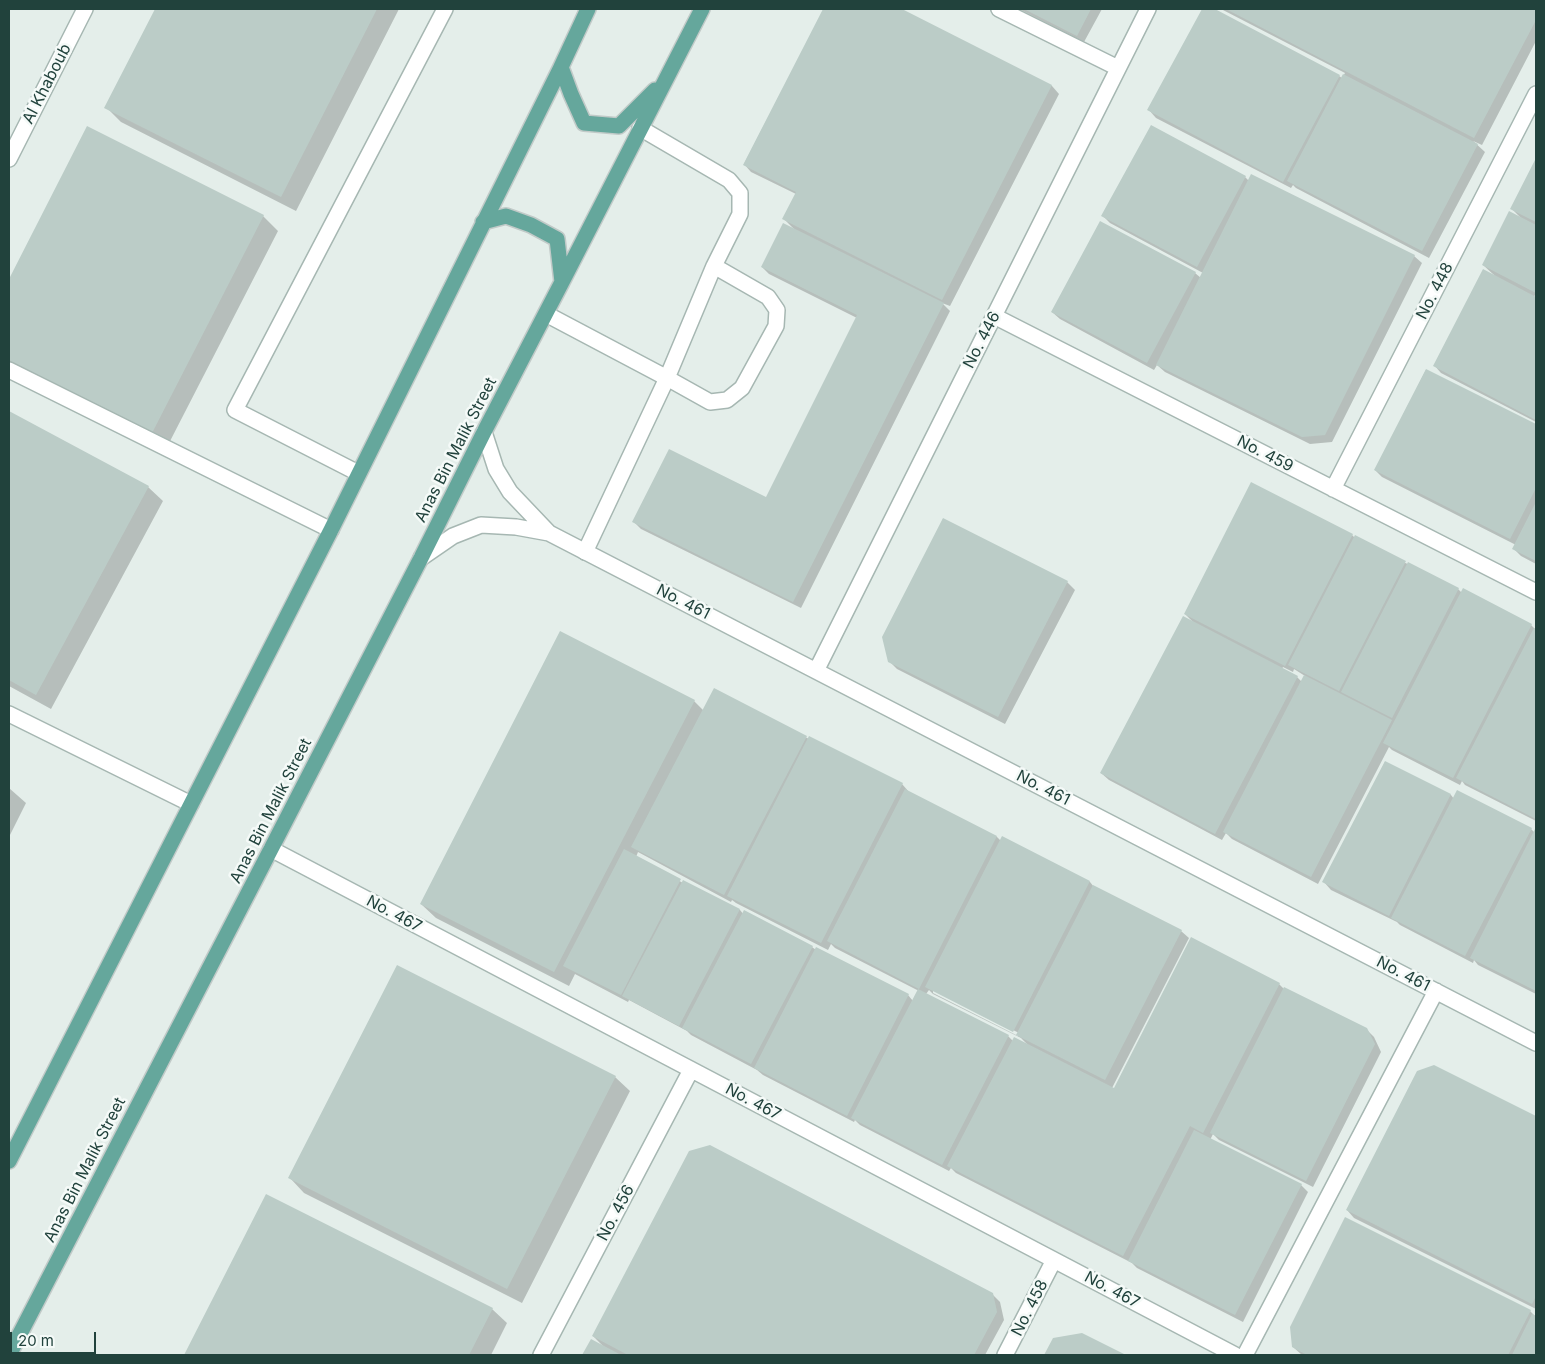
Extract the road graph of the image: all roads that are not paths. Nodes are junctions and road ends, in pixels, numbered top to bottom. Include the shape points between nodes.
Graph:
1 (86, 9) edge
2 (445, 9) edge
3 (588, 9) edge
4 (702, 9) edge
5 (999, 9) edge
6 (1148, 9) edge
7 (561, 66) junction
8 (1118, 68) junction
9 (665, 80) junction
10 (1536, 94) edge
11 (640, 128) junction
12 (9, 159) edge
13 (483, 222) junction
14 (714, 266) junction
15 (562, 282) junction
16 (546, 314) junction
17 (994, 316) junction
18 (9, 370) edge
19 (667, 378) junction
20 (484, 432) junction
21 (358, 473) junction
22 (1333, 489) junction
23 (331, 530) junction
24 (549, 534) junction
25 (585, 552) junction
26 (421, 558) junction
27 (1536, 592) edge
28 (816, 671) junction
29 (9, 714) edge
30 (191, 804) junction
31 (271, 849) junction
32 (1436, 991) junction
33 (1536, 1043) edge
34 (691, 1070) junction
35 (9, 1161) edge
36 (1054, 1260) junction
37 (9, 1355) edge
38 (541, 1355) edge
39 (1005, 1355) edge
40 (1235, 1355) edge
41 (1245, 1355) edge

1 - 12 street, Al Khaboub
2 - 21 street via 235,410
3 - 7 main road
4 - 9 main road, Anas Bin Malik Street
5 - 8 street
6 - 8 street, No. 446
7 - 9 main road, Anas Bin Malik Street via 584,123 619,126
7 - 13 main road
8 - 17 street, No. 446
9 - 11 main road, Anas Bin Malik Street
10 - 22 street, No. 448
11 - 14 street via 729,180 740,193 740,214
11 - 15 main road, Anas Bin Malik Street
13 - 15 main road via 506,216 557,239
13 - 21 main road
14 - 19 street
14 - 19 street via 768,297 777,310 776,326 742,388 728,400 710,402
15 - 16 main road, Anas Bin Malik Street
16 - 19 street
16 - 20 main road, Anas Bin Malik Street
17 - 22 street, No. 459
17 - 28 street, No. 446
18 - 23 street
19 - 25 street
20 - 24 street via 496,469 510,492
20 - 26 main road, Anas Bin Malik Street
21 - 23 main road
22 - 27 street, No. 459
23 - 30 main road
24 - 25 street, No. 461
24 - 26 street via 481,524 453,536
25 - 28 street, No. 461
26 - 31 main road, Anas Bin Malik Street
28 - 32 street, No. 461
29 - 30 street
30 - 35 main road
31 - 34 street, No. 467
31 - 37 main road, Anas Bin Malik Street
32 - 33 street, No. 461
32 - 41 street
34 - 36 street, No. 467
34 - 38 street, No. 456
36 - 39 street, No. 458
36 - 40 street, No. 467

